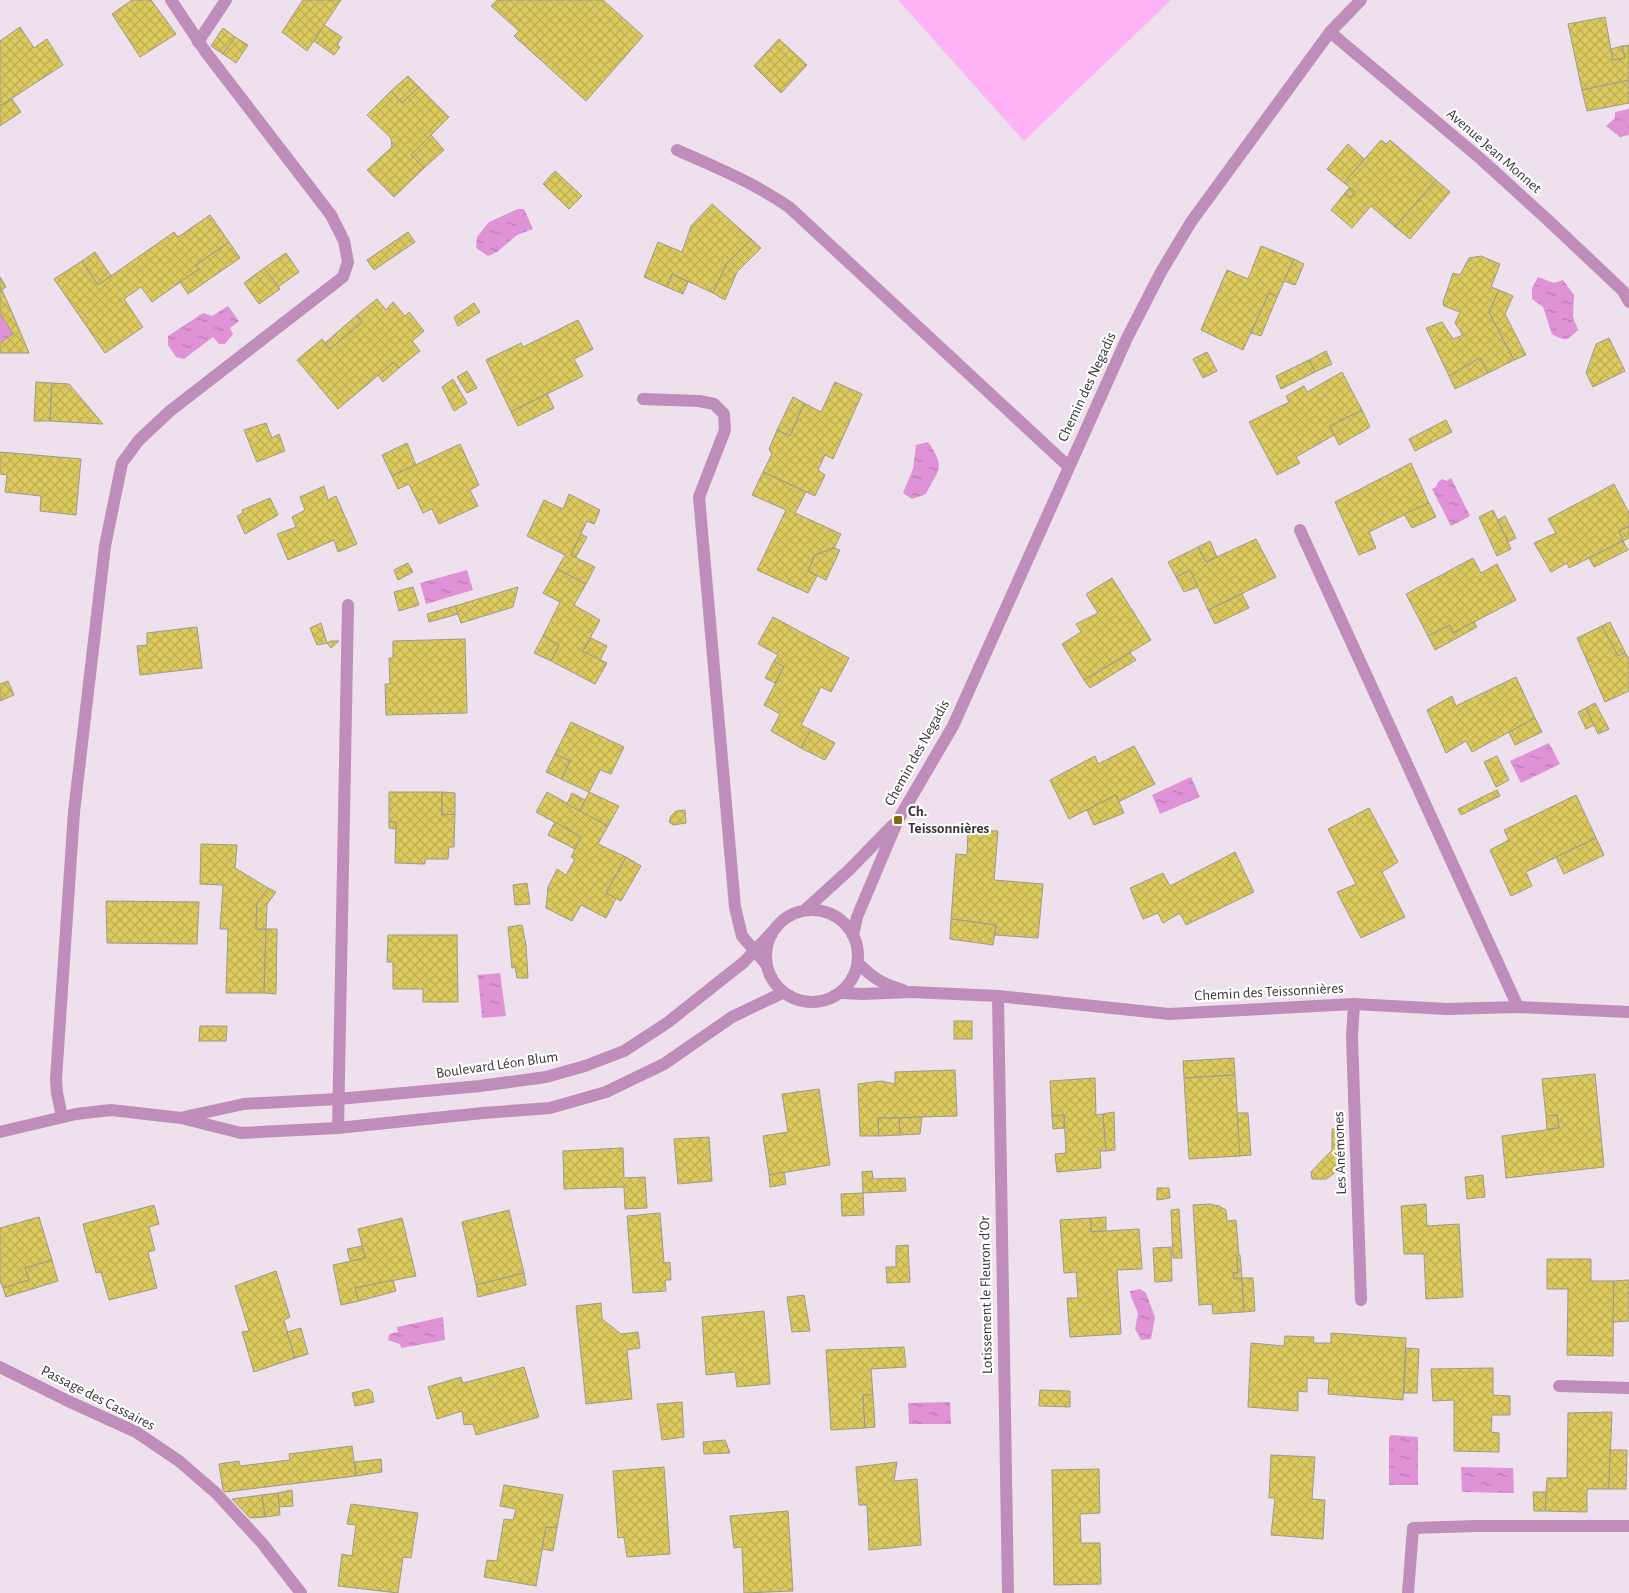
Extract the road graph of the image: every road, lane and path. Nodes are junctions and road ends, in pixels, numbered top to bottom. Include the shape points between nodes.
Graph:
1 (172, 0) edge
2 (226, 0) edge
3 (1360, 0) edge
4 (1330, 32) junction
5 (198, 42) junction
6 (677, 150) dead end
7 (1629, 302) edge
8 (644, 399) dead end
9 (1069, 466) junction
10 (1300, 530) dead end
11 (348, 605) dead end
12 (898, 820) junction
13 (805, 910) junction
14 (772, 932) junction
15 (853, 935) junction
16 (754, 951) junction
17 (858, 962) junction
18 (766, 964) junction
19 (912, 992) junction
20 (782, 993) junction
21 (840, 993) junction
22 (998, 996) junction
23 (1354, 1004) junction
24 (1518, 1007) junction
25 (1629, 1012) edge
26 (338, 1099) junction
27 (62, 1117) junction
28 (182, 1118) junction
29 (338, 1128) junction
30 (0, 1132) edge
31 (1361, 1300) dead end
32 (0, 1367) edge
33 (1558, 1386) dead end
34 (1629, 1388) edge
35 (1629, 1526) edge
36 (301, 1593) edge
37 (1008, 1593) edge
38 (1408, 1593) edge

1 - 5 street
2 - 5 street
3 - 4 street, Chemin des Negadis
4 - 7 street, Avenue Jean Monnet via 1489,166 1623,291
4 - 9 street, Chemin des Negadis via 1191,222 1127,338
5 - 27 street via 332,215 344,242 348,262 343,277 170,411 122,463 105,546 74,812 56,1079
6 - 9 street via 765,190 790,207
8 - 16 street via 714,404 724,414 725,430 699,497 735,907 742,936
9 - 12 street, Chemin des Negadis via 953,726
10 - 24 street
11 - 26 street
12 - 13 street, Chemin des Negadis
12 - 15 street, Chemin des Negadis via 857,917
13 - 14 street via 780,921
13 - 15 street via 833,914
14 - 16 street, Boulevard Léon Blum
14 - 18 street via 766,947
15 - 17 street via 858,948
16 - 18 street
16 - 26 street, Boulevard Léon Blum via 738,968 667,1023 624,1051 584,1066 546,1077 480,1086
17 - 19 street, Chemin des Teissonnières via 872,977 886,985
17 - 21 street via 852,979
18 - 20 street via 771,980
19 - 21 street, Chemin des Teissonnières
19 - 22 street, Chemin des Teissonnières
20 - 21 street via 796,1001 811,1003
20 - 29 street, Boulevard Léon Blum via 732,1017 664,1064 606,1092 550,1108
22 - 23 street, Chemin des Teissonnières via 1169,1014
22 - 37 street, Lotissement le Fleuron d'Or
23 - 24 street, Chemin des Teissonnières via 1447,1009
23 - 31 street, Les Anémones via 1352,1037
24 - 25 street, Chemin des Teissonnières
26 - 28 street, Boulevard Léon Blum via 244,1104
26 - 29 street
27 - 28 street, Boulevard Léon Blum via 111,1110
27 - 30 street, Boulevard Léon Blum
28 - 29 street, Boulevard Léon Blum via 241,1133
32 - 36 street, Passage des Cassaires via 136,1432 179,1461 249,1528
33 - 34 street
35 - 38 street via 1413,1528

